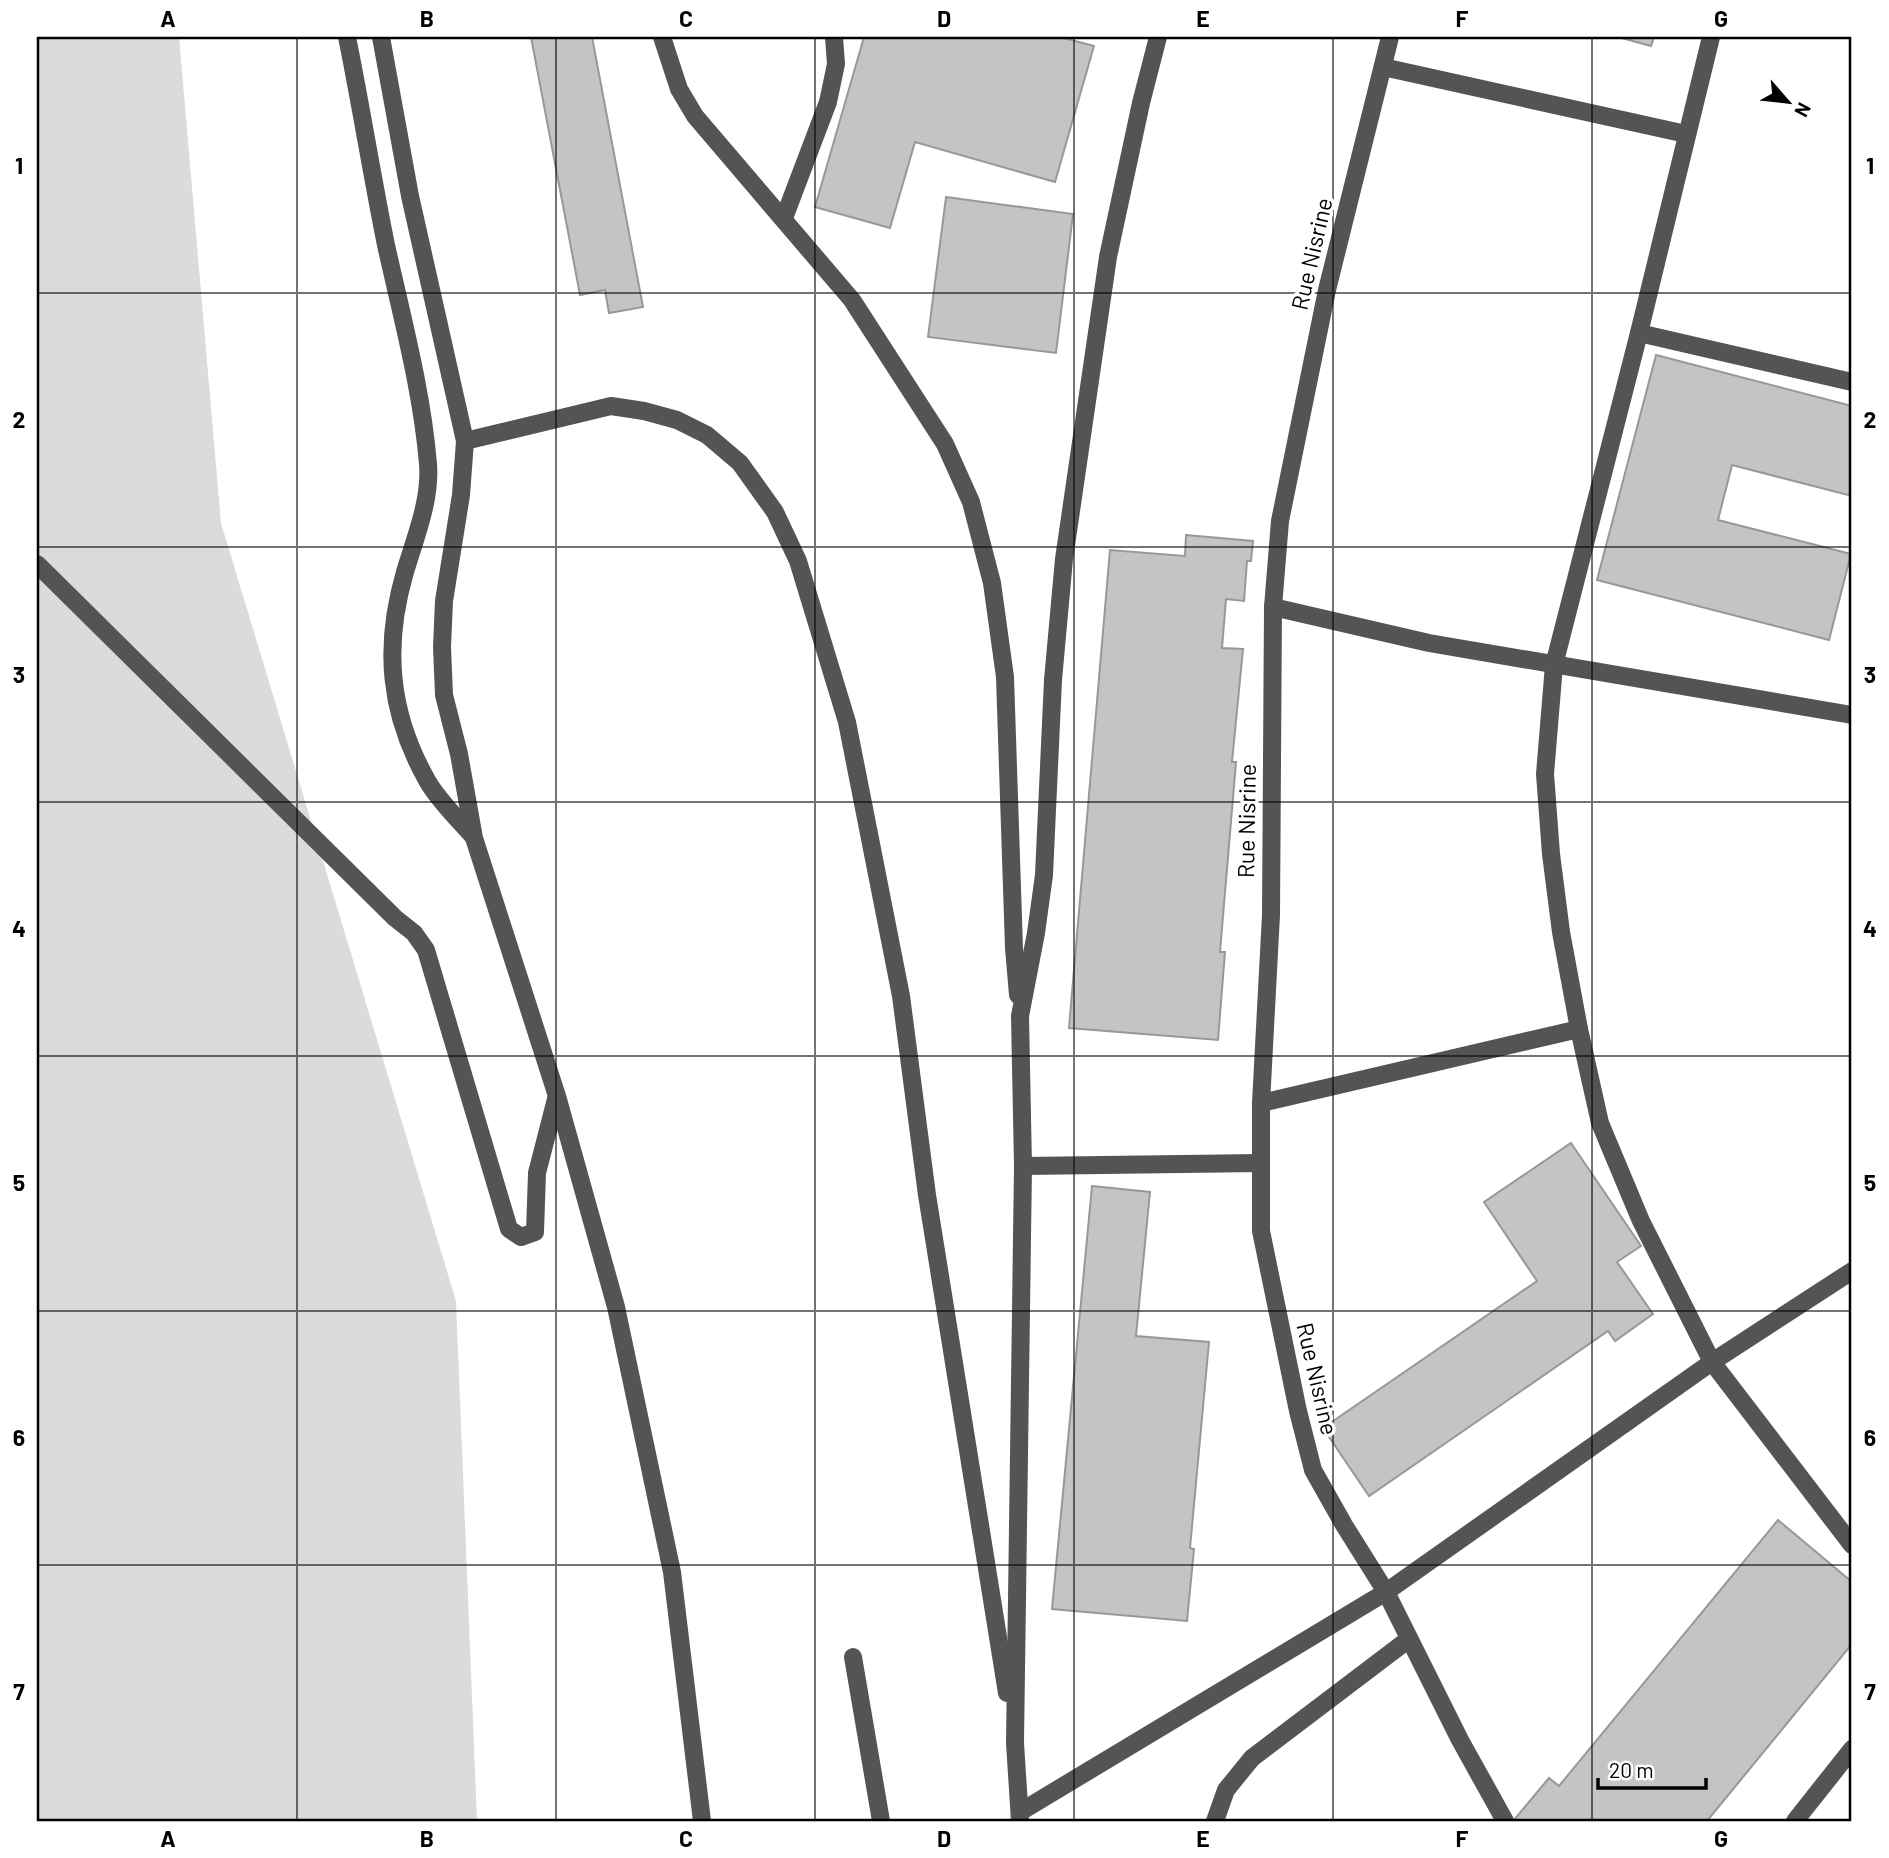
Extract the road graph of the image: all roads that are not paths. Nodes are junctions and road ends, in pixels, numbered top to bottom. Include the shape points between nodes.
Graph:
1 (347, 37) edge
2 (382, 37) edge
3 (662, 37) edge
4 (834, 37) edge
5 (1158, 37) edge
6 (1390, 37) edge
7 (1711, 37) edge
8 (1383, 67) junction
9 (1686, 134) junction
10 (784, 218) junction
11 (1639, 333) junction
12 (1852, 382) edge
13 (465, 441) junction
14 (37, 565) edge
15 (1273, 607) junction
16 (1555, 665) junction
17 (1852, 715) edge
18 (474, 838) junction
19 (1020, 1016) junction
20 (1579, 1029) junction
21 (557, 1096) junction
22 (1261, 1103) junction
23 (1261, 1163) junction
24 (1023, 1167) junction
25 (1852, 1271) edge
26 (1712, 1362) junction
27 (1852, 1545) edge
28 (1386, 1592) junction
29 (1409, 1639) junction
30 (853, 1657) dead end
31 (1015, 1743) junction
32 (1852, 1749) edge
33 (1020, 1816) edge
34 (702, 1821) edge
35 (881, 1821) edge
36 (1215, 1821) edge
37 (1505, 1821) edge
38 (1795, 1821) edge

1 - 18 street via 429,467 428,491 393,621 390,657 395,697 408,741 429,784
2 - 13 street via 410,196
3 - 10 street via 679,89 695,116
4 - 10 street via 836,64 828,102
5 - 19 street via 1108,257 1064,559 1044,875
6 - 8 street, Rue Nisrine
7 - 9 street
8 - 9 street
8 - 15 street, Rue Nisrine via 1302,410 1280,521
9 - 11 street
10 - 19 street via 852,300 908,384 945,444 971,502 992,583 1005,677
11 - 12 street
11 - 16 street
13 - 18 street via 442,646 444,695
13 - 31 street via 611,406 677,420 706,435 740,463 775,512 798,561 847,722 901,996
14 - 21 street via 414,933 426,950 509,1229 522,1237 535,1232 537,1173
15 - 16 street
15 - 22 street, Rue Nisrine via 1271,915
16 - 17 street
16 - 20 street via 1545,774 1561,932
18 - 21 street
19 - 24 street
20 - 22 street
20 - 26 street via 1600,1123 1641,1221
21 - 34 street via 616,1307 672,1572
22 - 23 street, Rue Nisrine
23 - 24 street
23 - 28 street, Rue Nisrine via 1261,1231 1313,1470
24 - 31 street
25 - 26 street
26 - 27 street
26 - 28 street
28 - 29 street, Rue Nisrine
28 - 33 street
29 - 36 street via 1252,1758 1226,1790
29 - 37 street, Rue Nisrine
30 - 35 street
31 - 33 street
32 - 38 street

